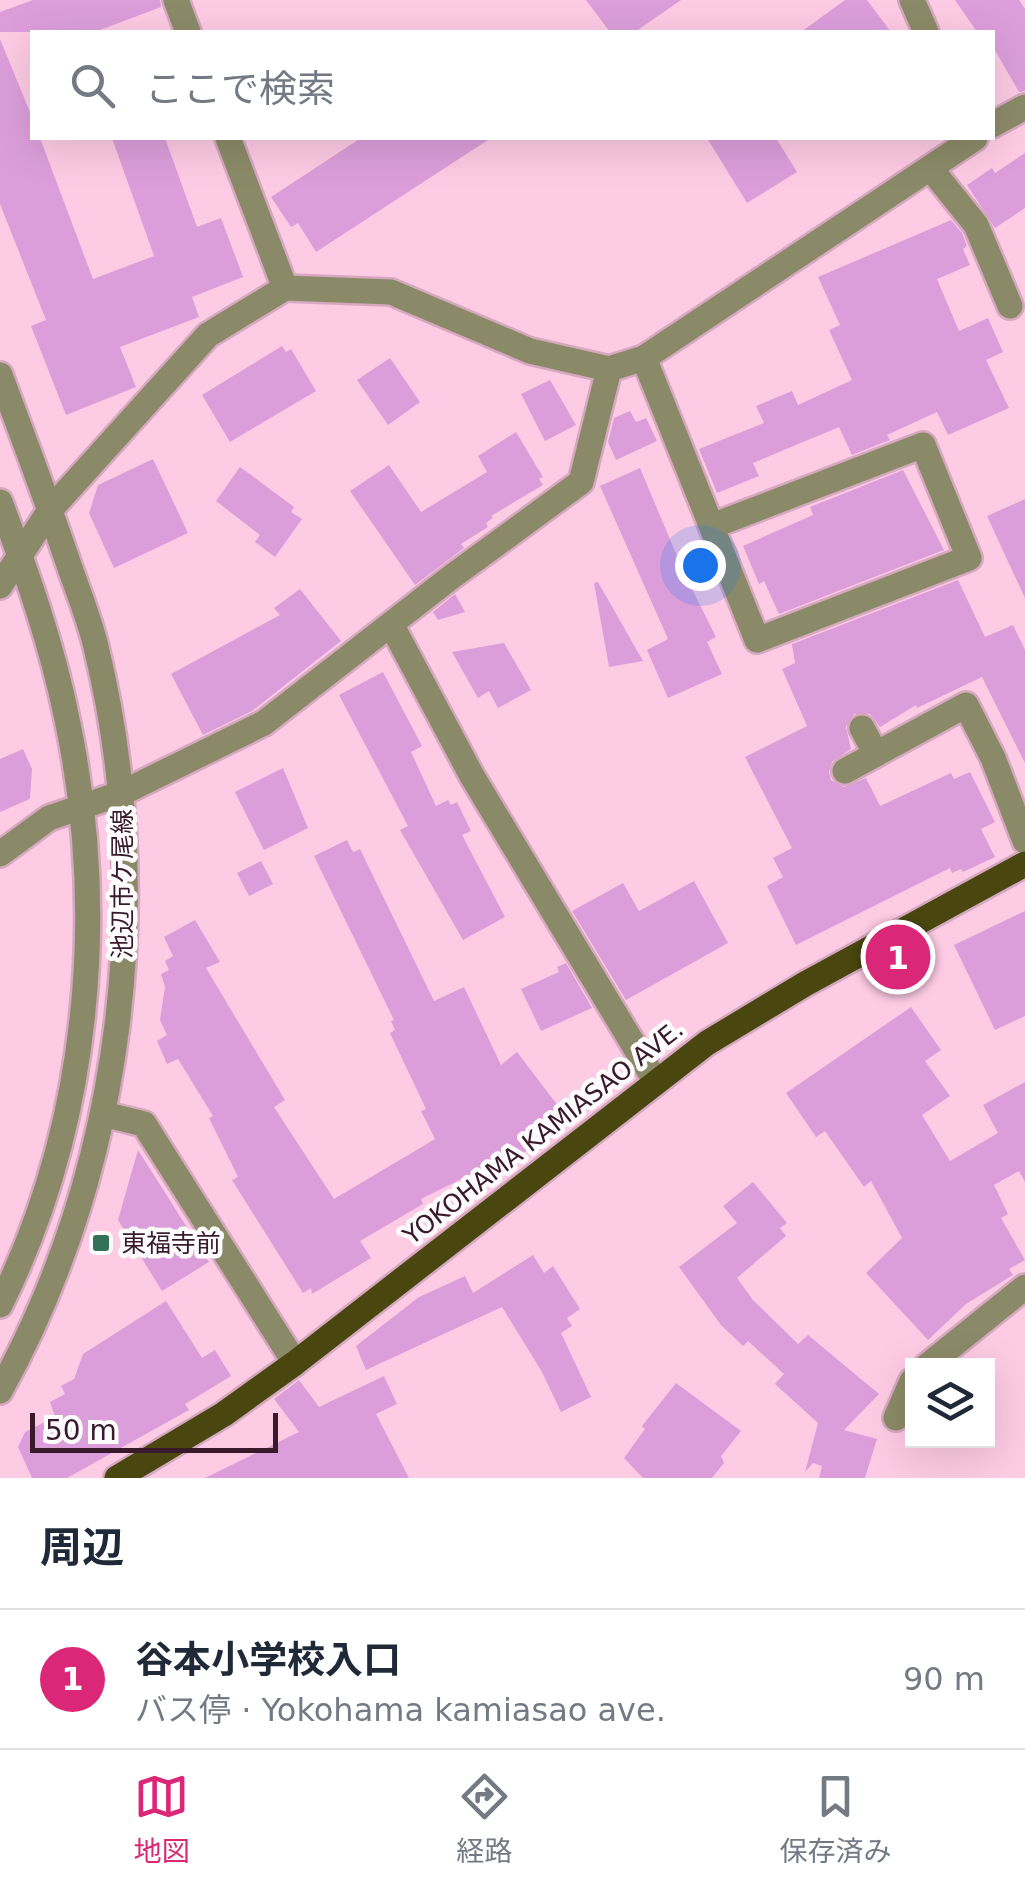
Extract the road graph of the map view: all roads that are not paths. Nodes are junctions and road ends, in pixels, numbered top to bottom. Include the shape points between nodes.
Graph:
1 (176, 0) edge
2 (912, 0) edge
3 (187, 30) edge
4 (925, 30) edge
5 (229, 140) edge
6 (972, 140) edge
7 (931, 170) junction
8 (285, 288) junction
9 (1010, 306) dead end
10 (644, 358) junction
11 (610, 369) junction
12 (0, 375) edge
13 (0, 502) edge
14 (50, 510) junction
15 (712, 526) junction
16 (21, 558) junction
17 (0, 586) edge
18 (392, 626) junction
19 (862, 728) dead end
20 (876, 754) junction
21 (845, 770) dead end
22 (122, 793) junction
23 (81, 805) junction
24 (1025, 842) edge
25 (0, 854) edge
26 (1025, 864) edge
27 (656, 1082) junction
28 (103, 1114) junction
29 (1025, 1287) edge
30 (0, 1305) edge
31 (936, 1358) edge
32 (295, 1363) junction
33 (0, 1391) edge
34 (905, 1397) edge
35 (896, 1418) dead end
36 (117, 1478) edge

1 - 3 street
2 - 4 street
5 - 8 street
6 - 7 street
7 - 9 street via 976,226
7 - 10 street
8 - 11 street via 391,292 530,350
8 - 14 street via 208,335
10 - 11 street
10 - 15 street
11 - 18 street via 582,482
12 - 14 street, 池辺市ケ尾線
13 - 16 street, 池辺市ケ尾線
14 - 16 street
14 - 22 street, 池辺市ケ尾線 via 96,646
15 - 15 street via 923,445 970,558 757,640
16 - 17 street
16 - 23 street, 池辺市ケ尾線 via 64,705
18 - 22 street via 264,724
18 - 27 street via 472,776
19 - 20 street
20 - 21 street
20 - 24 street via 966,705
22 - 23 street
22 - 28 street, 池辺市ケ尾線 via 120,1008
23 - 25 street via 49,818
23 - 30 street, 池辺市ケ尾線 via 88,915 84,1004 66,1116 42,1209
26 - 27 main road, YOKOHAMA KAMIASAO AVE. via 805,984
27 - 32 main road, YOKOHAMA KAMIASAO AVE.
28 - 32 street via 144,1124
28 - 33 street, 池辺市ケ尾線 via 55,1276
29 - 31 street
32 - 36 main road, YOKOHAMA KAMIASAO AVE.
34 - 35 street

